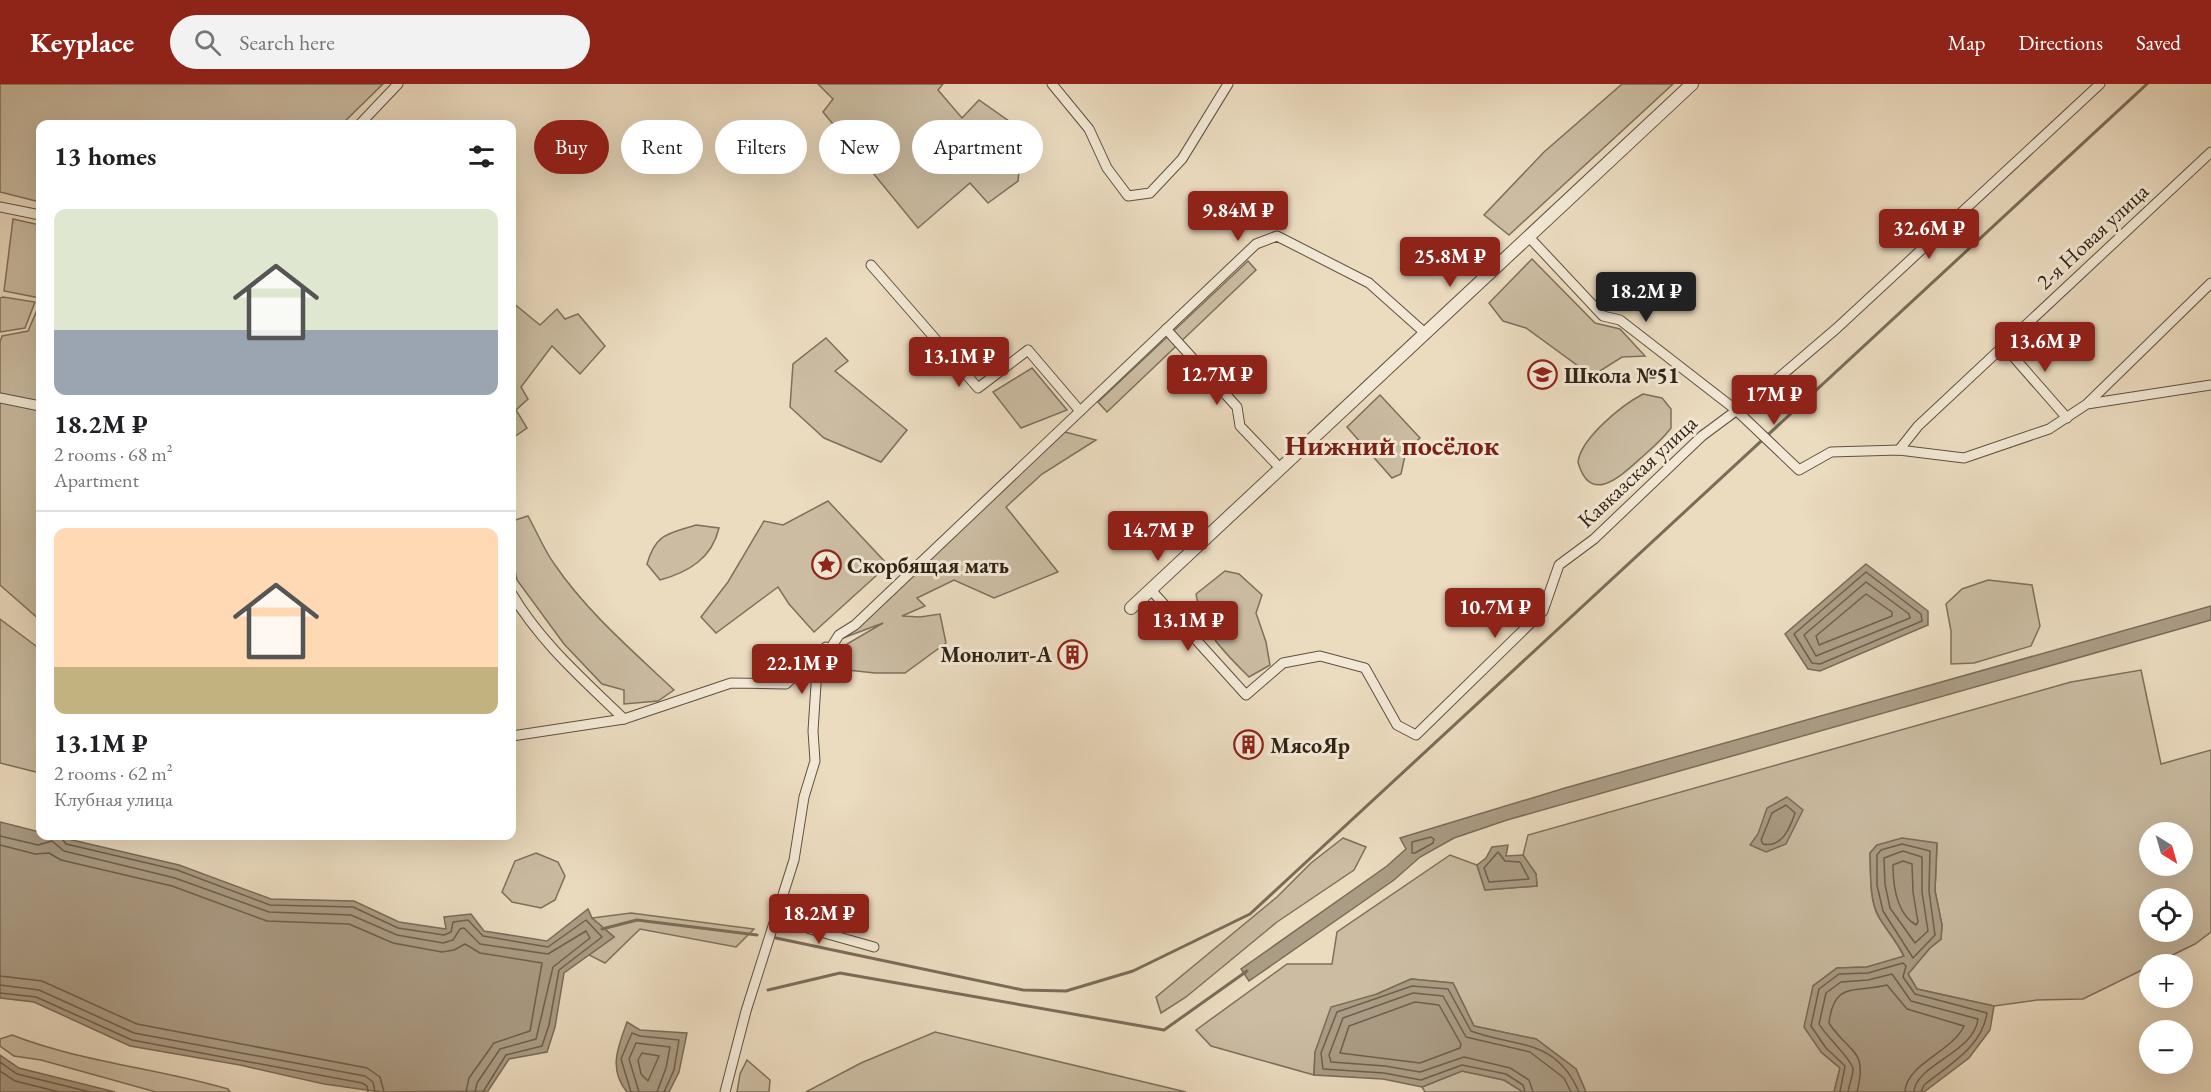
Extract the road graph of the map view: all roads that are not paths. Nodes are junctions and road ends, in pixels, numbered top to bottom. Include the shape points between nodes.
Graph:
1 (398, 84) edge
2 (1052, 84) edge
3 (1228, 84) edge
4 (1692, 84) edge
5 (2100, 84) edge
6 (364, 120) edge
7 (2211, 152) edge
8 (0, 207) edge
9 (36, 214) edge
10 (1528, 236) junction
11 (871, 265) dead end
12 (2211, 283) edge
13 (1166, 329) junction
14 (1425, 333) junction
15 (2004, 346) junction
16 (2211, 385) edge
17 (0, 398) edge
18 (2087, 404) junction
19 (36, 405) edge
20 (1737, 410) junction
21 (1080, 411) junction
22 (2067, 418) junction
23 (1899, 450) junction
24 (1280, 468) junction
25 (1151, 590) junction
26 (516, 600) edge
27 (1131, 608) dead end
28 (839, 635) junction
29 (624, 719) junction
30 (516, 735) edge
31 (778, 910) junction
32 (874, 947) dead end
33 (725, 1092) edge

1 - 6 street
2 - 3 street via 1089,129 1107,168 1128,196 1150,193 1182,159
4 - 10 street
5 - 20 street, Кавказская улица via 1837,328
7 - 15 street, 2-я Новая улица
8 - 9 street
10 - 14 street
10 - 20 street via 1603,316 1620,320
11 - 21 street via 978,388 1028,350
12 - 18 street
13 - 14 street via 1256,244 1277,236 1369,283
13 - 21 street
13 - 24 street via 1237,407 1240,426
14 - 24 street
15 - 22 street
15 - 23 street, 2-я Новая улица via 1918,426
16 - 18 street
17 - 19 street
18 - 22 street
20 - 23 street via 1799,471 1831,452
20 - 25 street, Кавказская улица via 1702,436 1594,539 1559,565 1543,611 1416,735 1397,725 1365,668 1320,656 1283,663 1246,696
21 - 28 street via 855,625
22 - 23 street via 2049,429 1964,458
24 - 25 street
25 - 27 street
26 - 29 street via 567,666
28 - 29 street via 786,684 731,683
28 - 31 street via 817,669 815,761 804,797 794,860
29 - 30 street
31 - 32 street via 810,929
31 - 33 street

